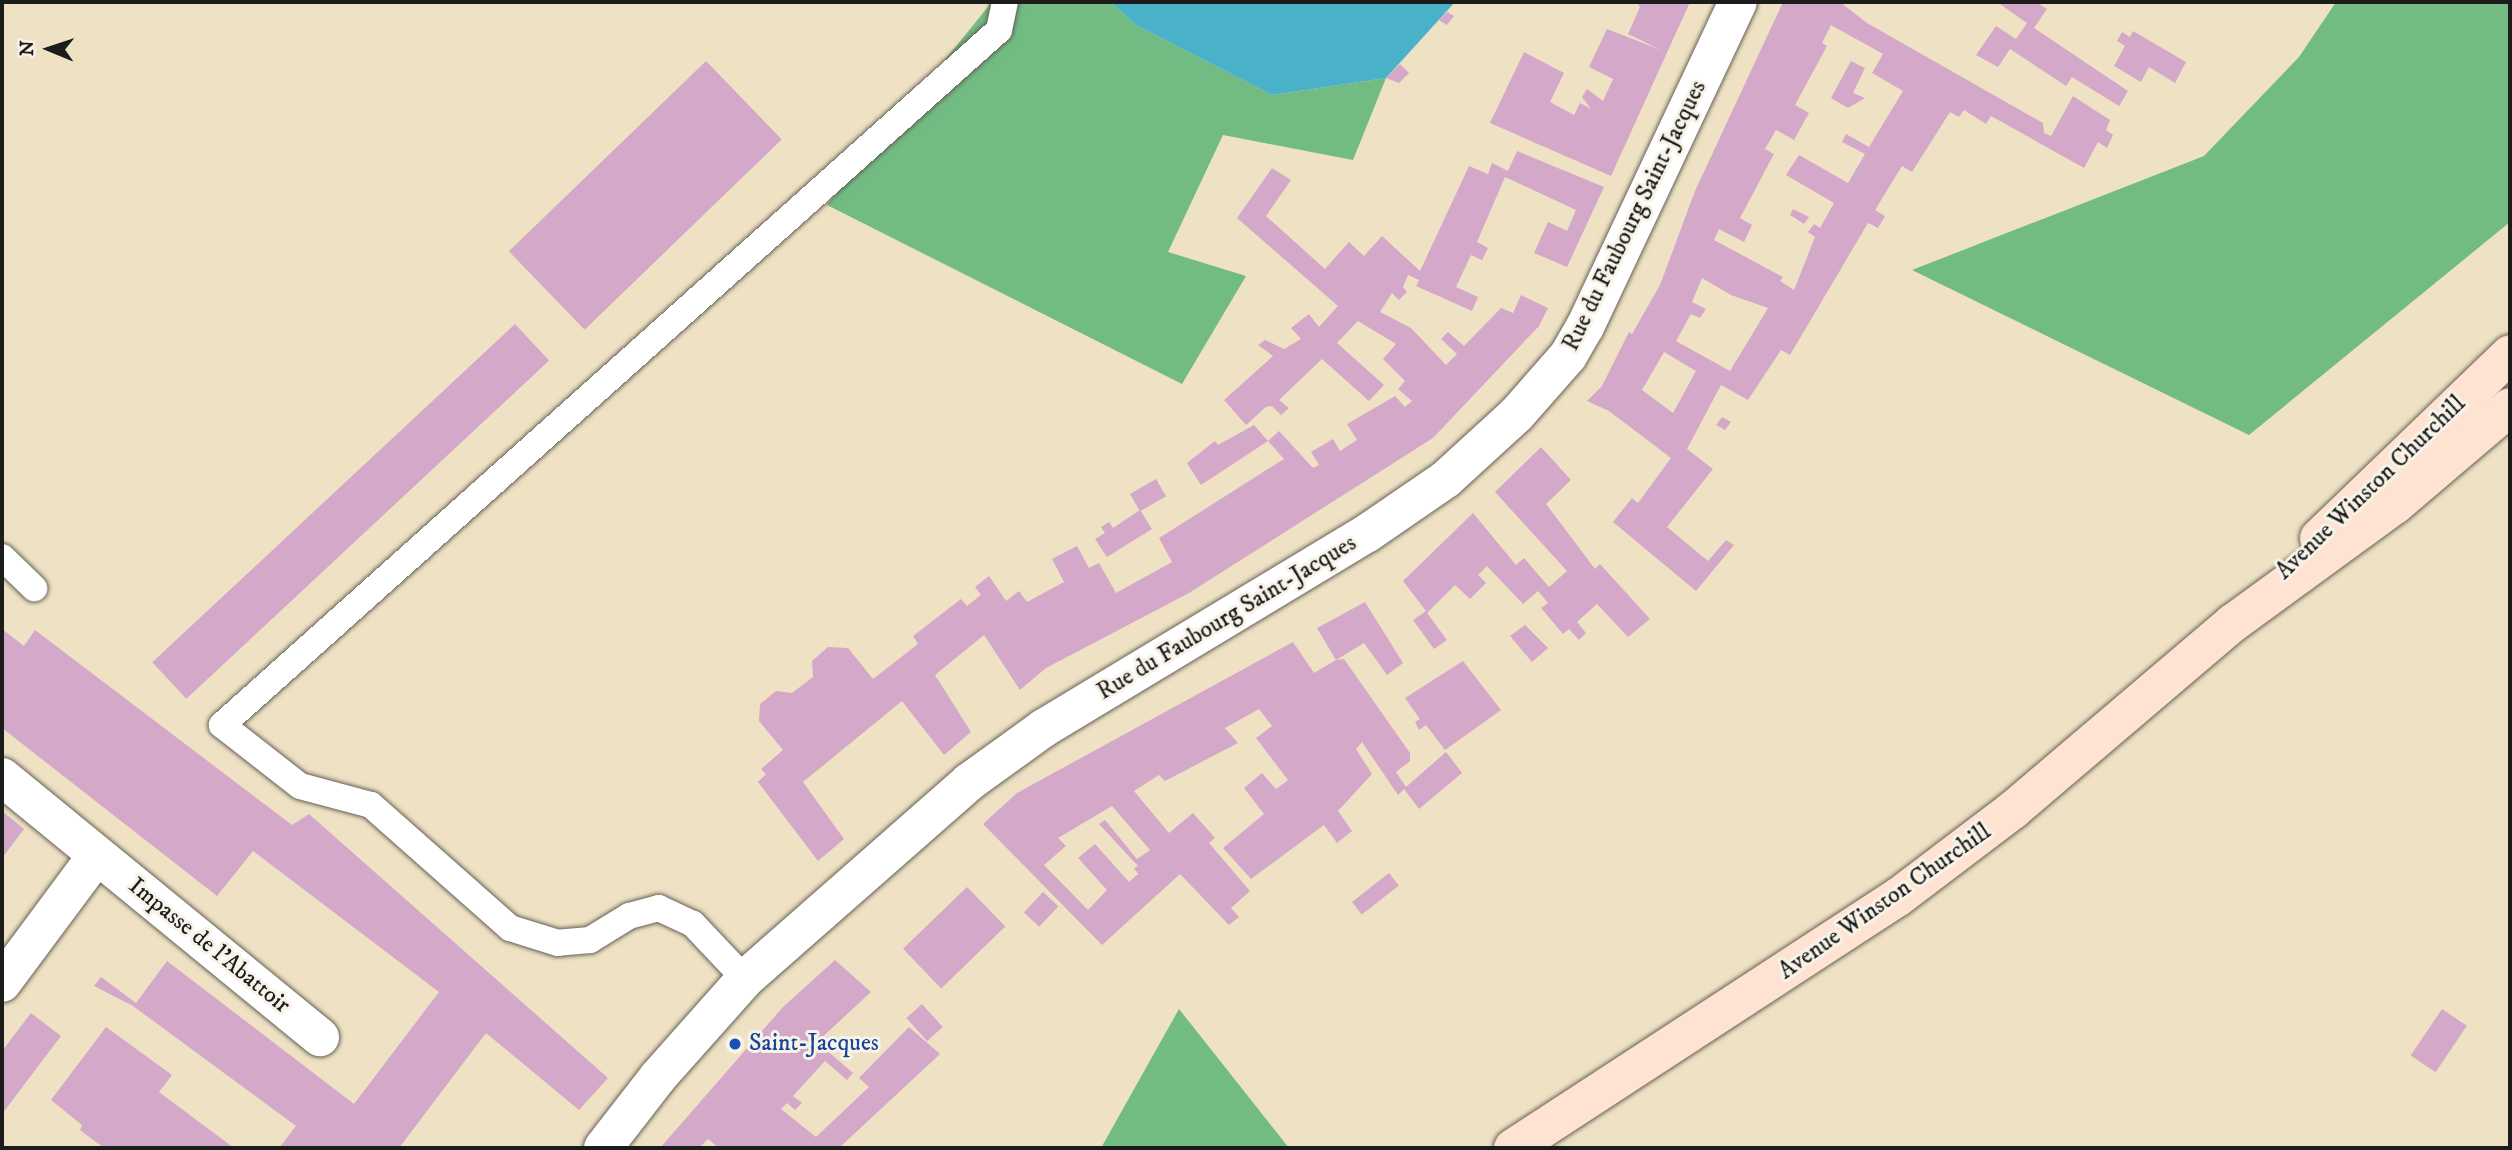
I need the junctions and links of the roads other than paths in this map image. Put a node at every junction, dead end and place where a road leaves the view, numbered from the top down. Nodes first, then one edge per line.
1 (1004, 2) edge
2 (1738, 2) edge
3 (2510, 354) edge
4 (2510, 407) edge
5 (2510, 429) edge
6 (2433, 473) junction
7 (2, 557) edge
8 (34, 588) dead end
9 (2233, 623) junction
10 (2, 777) edge
11 (97, 855) junction
12 (745, 979) junction
13 (2, 984) edge
14 (320, 1037) dead end
15 (603, 1148) edge
16 (1513, 1148) edge

1 - 12 lane
2 - 12 street, Rue du Faubourg Saint-Jacques
3 - 9 main road, Avenue Winston Churchill
4 - 6 main road, Avenue Winston Churchill
5 - 6 street
6 - 9 main road, Avenue Winston Churchill
7 - 8 lane
9 - 16 main road, Avenue Winston Churchill
10 - 11 street, Impasse de l'Abattoir
11 - 13 street
11 - 14 street, Impasse de l'Abattoir
12 - 15 street, Rue du Faubourg Saint-Jacques

